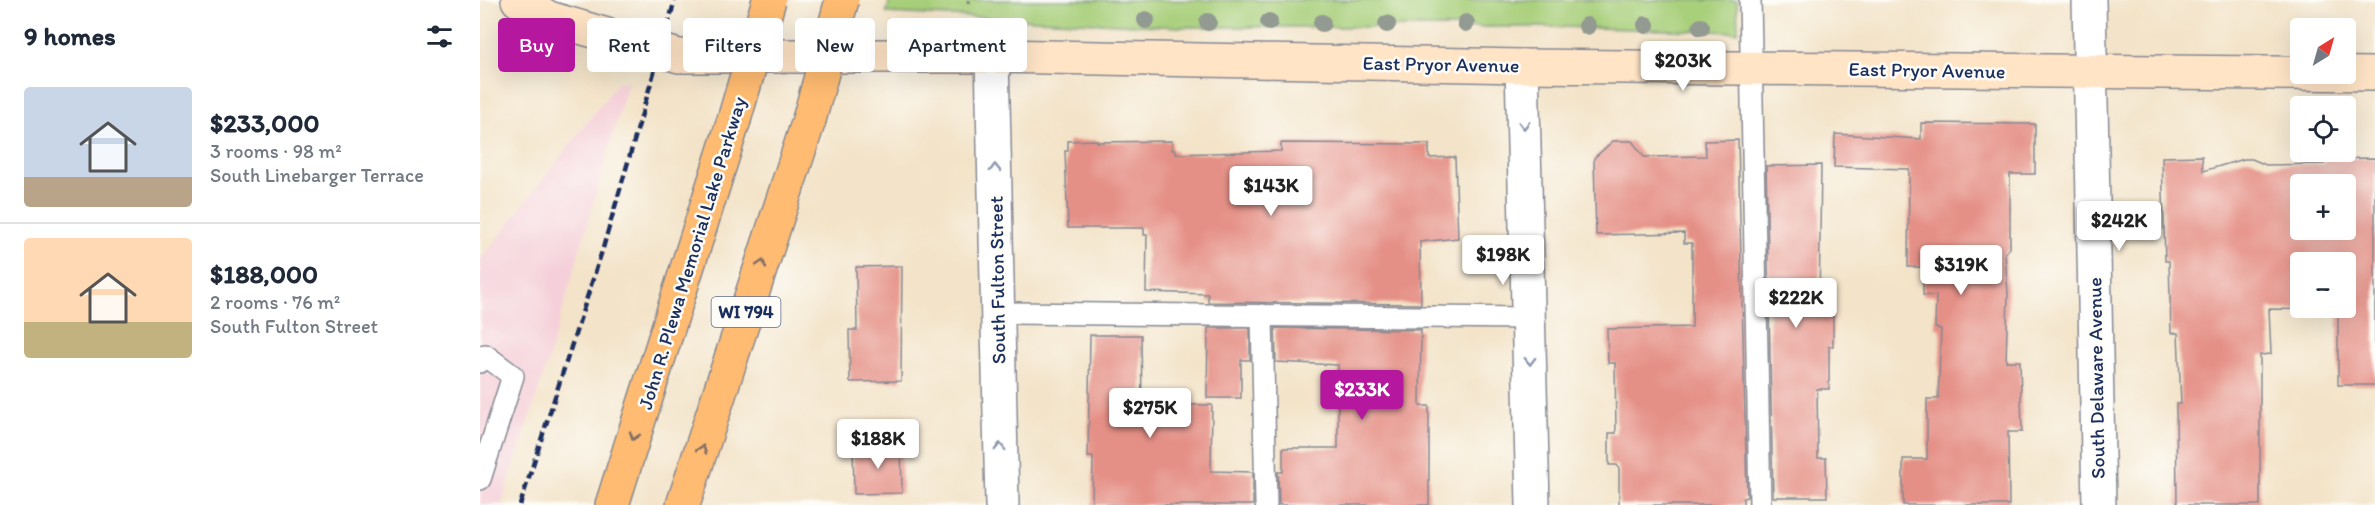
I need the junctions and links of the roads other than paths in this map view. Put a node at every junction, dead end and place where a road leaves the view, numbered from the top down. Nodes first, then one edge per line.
1 (518, 0) edge
2 (769, 0) edge
3 (842, 0) edge
4 (1750, 0) edge
5 (2089, 0) edge
6 (887, 56) edge
7 (1027, 57) edge
8 (1522, 66) junction
9 (1753, 67) junction
10 (992, 72) edge
11 (2090, 73) junction
12 (2375, 74) edge
13 (997, 313) junction
14 (1263, 315) junction
15 (1529, 318) junction
16 (480, 362) edge
17 (480, 479) edge
18 (612, 505) edge
19 (684, 505) edge
20 (1002, 505) edge
21 (1266, 505) edge
22 (1533, 505) edge
23 (1760, 505) edge
24 (2099, 505) edge

1 - 6 street, East Pryor Avenue
2 -> 18 main road, John R. Plewa Memorial Lake Parkway, bridge
19 -> 3 main road, WI 794, bridge
4 - 9 lane
5 - 11 street, South Delaware Avenue
7 - 8 street, East Pryor Avenue
8 - 9 street, East Pryor Avenue
8 -> 15 street
9 - 11 street, East Pryor Avenue
9 - 23 lane
13 -> 10 street, South Fulton Street
11 - 12 street, East Pryor Avenue
11 - 24 street, South Delaware Avenue
13 - 14 lane
20 -> 13 street, South Fulton Street
14 - 15 lane
14 - 21 lane
15 -> 22 street
16 - 17 lane

